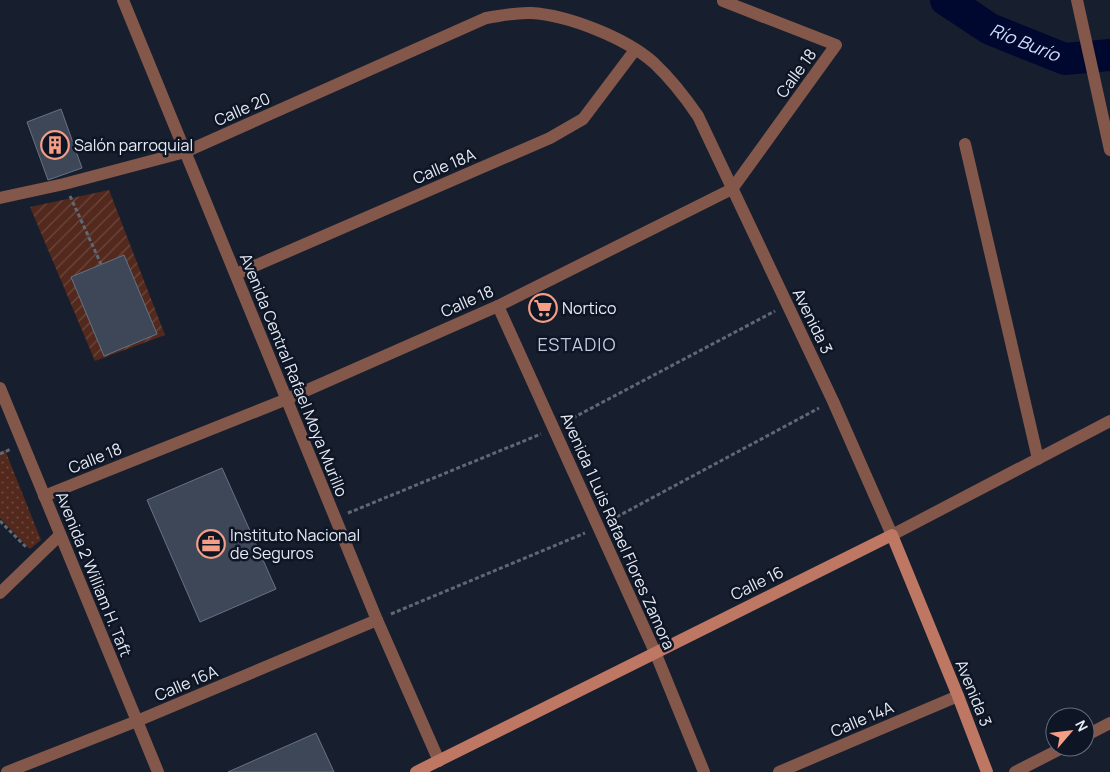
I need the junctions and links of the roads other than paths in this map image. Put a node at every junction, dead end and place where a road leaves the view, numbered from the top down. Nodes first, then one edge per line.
1 (123, 0) edge
2 (1077, 0) edge
3 (723, 1) dead end
4 (486, 18) joint
5 (635, 50) junction
6 (965, 144) dead end
7 (1110, 150) edge
8 (185, 152) junction
9 (732, 190) junction
10 (0, 198) edge
11 (236, 274) junction
12 (498, 306) junction
13 (0, 388) edge
14 (287, 399) junction
15 (1110, 421) edge
16 (1038, 459) junction
17 (44, 496) junction
18 (60, 535) junction
19 (892, 535) junction
20 (0, 593) edge
21 (377, 620) junction
22 (655, 652) junction
23 (958, 696) junction
24 (137, 721) junction
25 (1110, 723) edge
26 (1095, 731) edge
27 (1045, 757) edge
28 (438, 761) junction
29 (7, 772) edge
30 (158, 772) edge
31 (416, 772) edge
32 (704, 772) edge
33 (779, 772) edge
34 (987, 772) edge
35 (1015, 772) edge

1 - 8 street, Avenida Central Rafael Moya Murillo
2 - 7 street
3 - 9 street, Calle 18
4 - 5 street, Avenida 3
4 - 8 street, Calle 20
5 - 9 street, Avenida 3
5 - 11 street, Calle 18A
6 - 16 street
8 - 10 street, Calle 20
8 - 11 street, Avenida Central Rafael Moya Murillo
9 - 12 street, Calle 18
9 - 19 street, Avenida 3
11 - 14 street, Avenida Central Rafael Moya Murillo
12 - 14 street, Calle 18
12 - 22 street, Avenida 1 Luis Rafael Flores Zamora
13 - 17 street, Avenida 2 William H. Taft
14 - 17 street, Calle 18
14 - 21 street, Avenida Central Rafael Moya Murillo
15 - 16 street, Calle 16
16 - 19 street, Calle 16
17 - 18 street, Avenida 2 William H. Taft
18 - 20 street
18 - 24 street, Avenida 2 William H. Taft
19 - 22 street, Calle 16
19 - 23 street, Avenida 3
21 - 24 street, Calle 16A
21 - 28 street, Avenida Central Rafael Moya Murillo
22 - 28 street, Calle 16
22 - 32 street, Avenida 1 Luis Rafael Flores Zamora
23 - 33 street, Calle 14A
23 - 34 street, Avenida 3
24 - 29 street, Calle 16A
24 - 30 street, Avenida 2 William H. Taft
25 - 26 street
27 - 35 street
28 - 31 street, Calle 16

